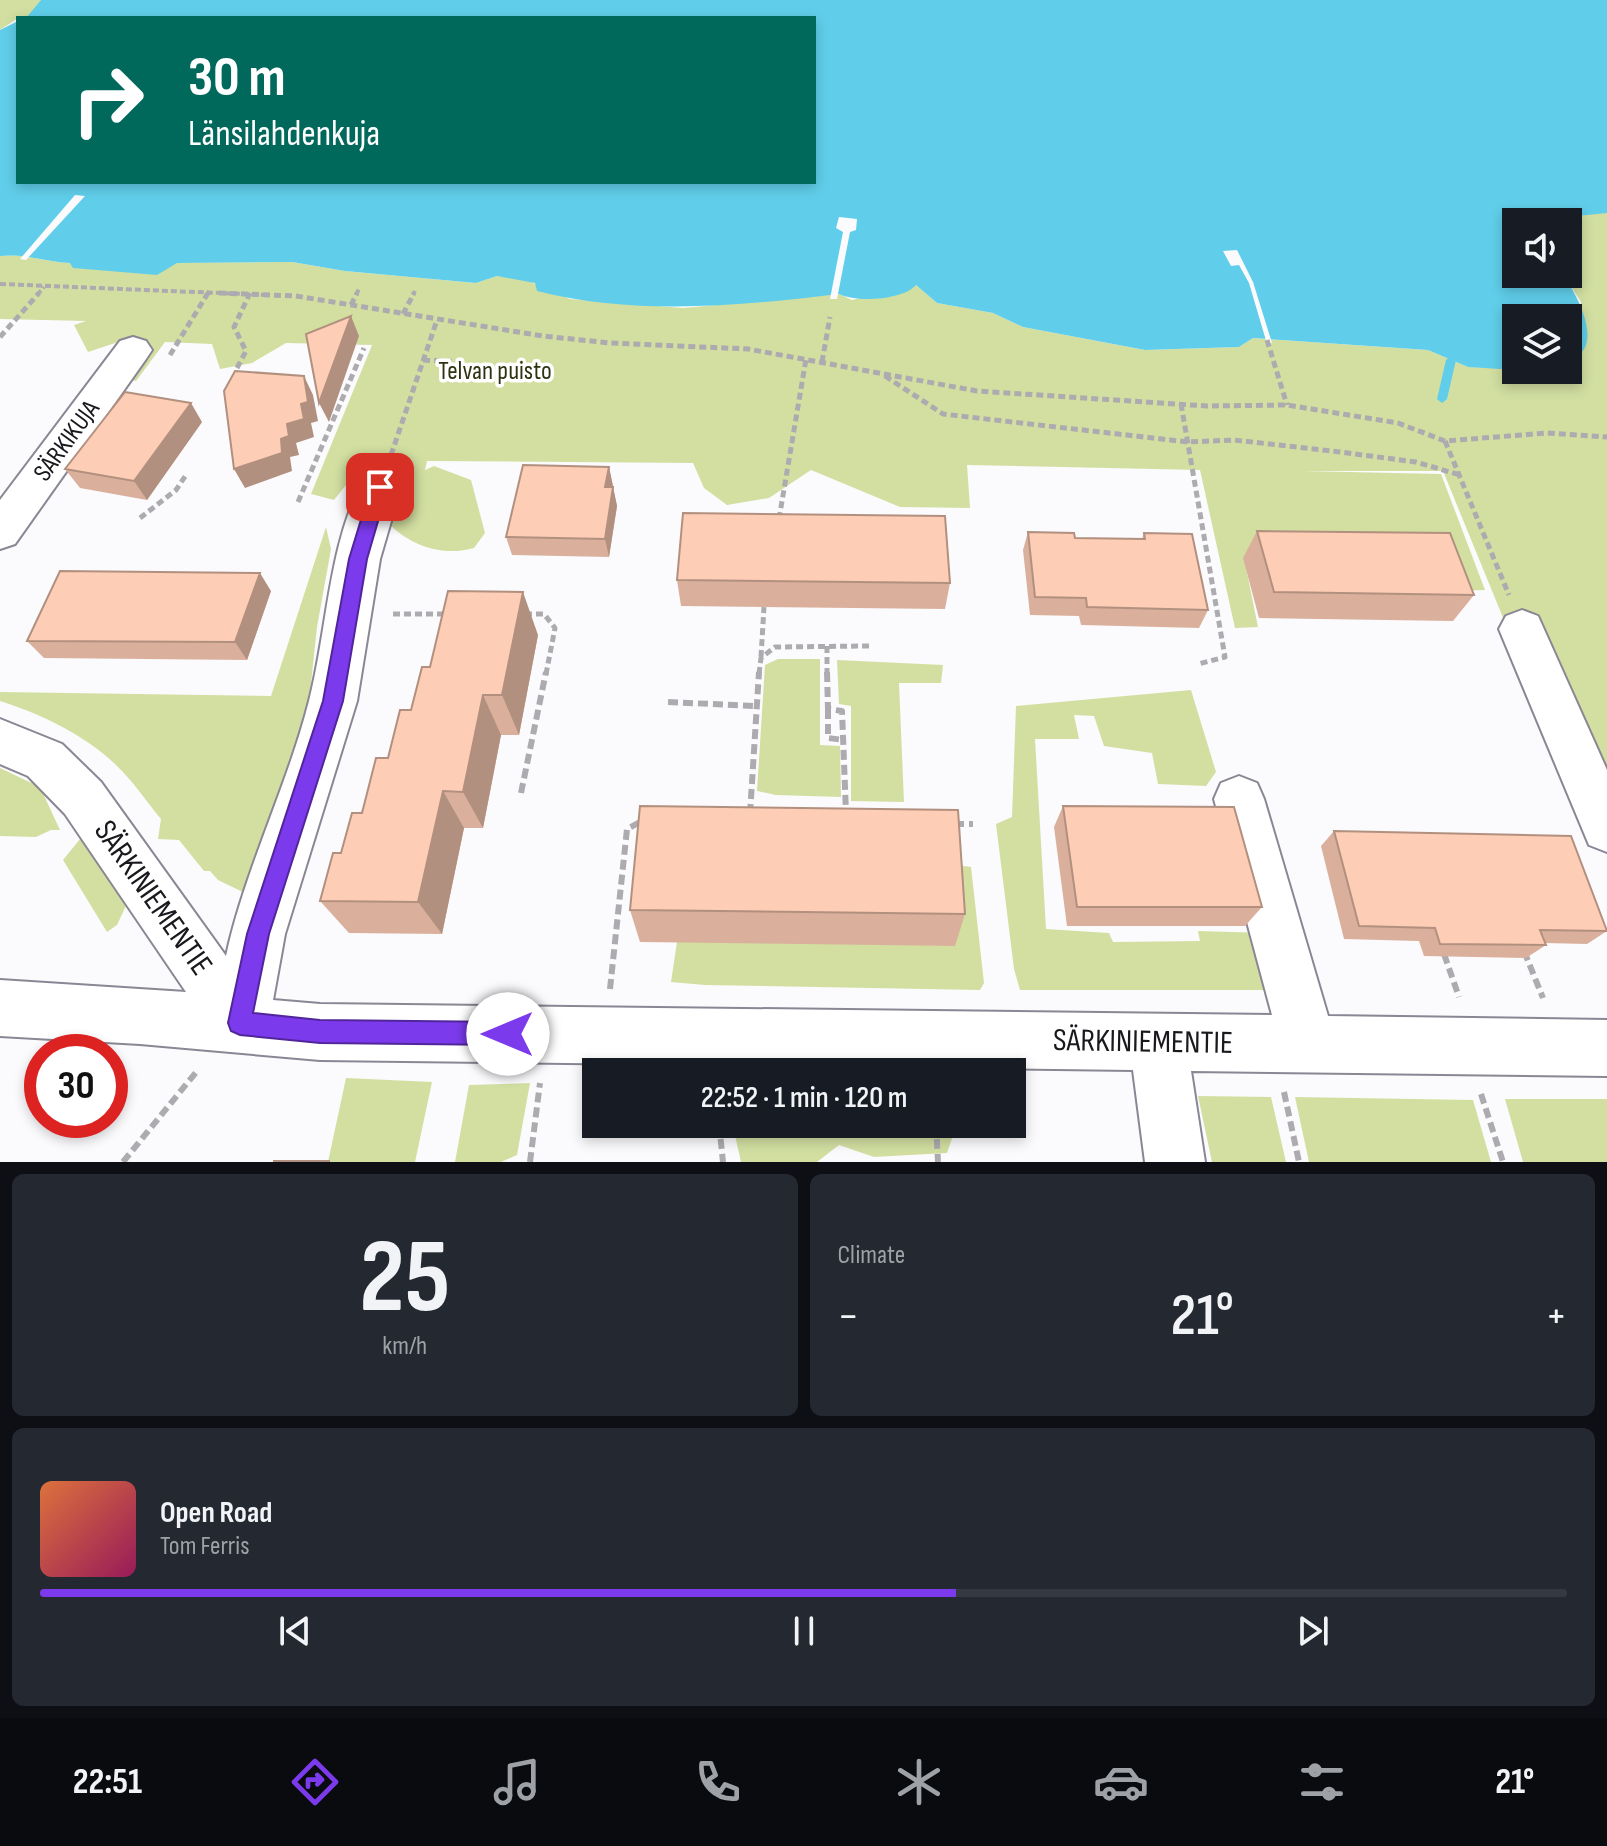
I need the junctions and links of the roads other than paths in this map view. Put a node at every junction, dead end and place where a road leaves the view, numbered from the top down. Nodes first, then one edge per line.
1 (133, 350) dead end
2 (380, 487) road end
3 (0, 532) edge
4 (1522, 629) road end
5 (0, 741) edge
6 (1239, 799) dead end
7 (1607, 828) edge
8 (0, 1008) edge
9 (240, 1023) junction
10 (1158, 1043) junction
11 (1607, 1048) edge
12 (1295, 1066) junction
13 (1175, 1162) edge

1 - 3 street, SÄRKIKUJA
2 - 9 street
4 - 7 street
5 - 9 street, SÄRKINIEMENTIE
6 - 12 street
8 - 9 street
9 - 10 street, SÄRKINIEMENTIE
10 - 12 street, SÄRKINIEMENTIE
10 - 13 street
11 - 12 street, SÄRKINIEMENTIE

